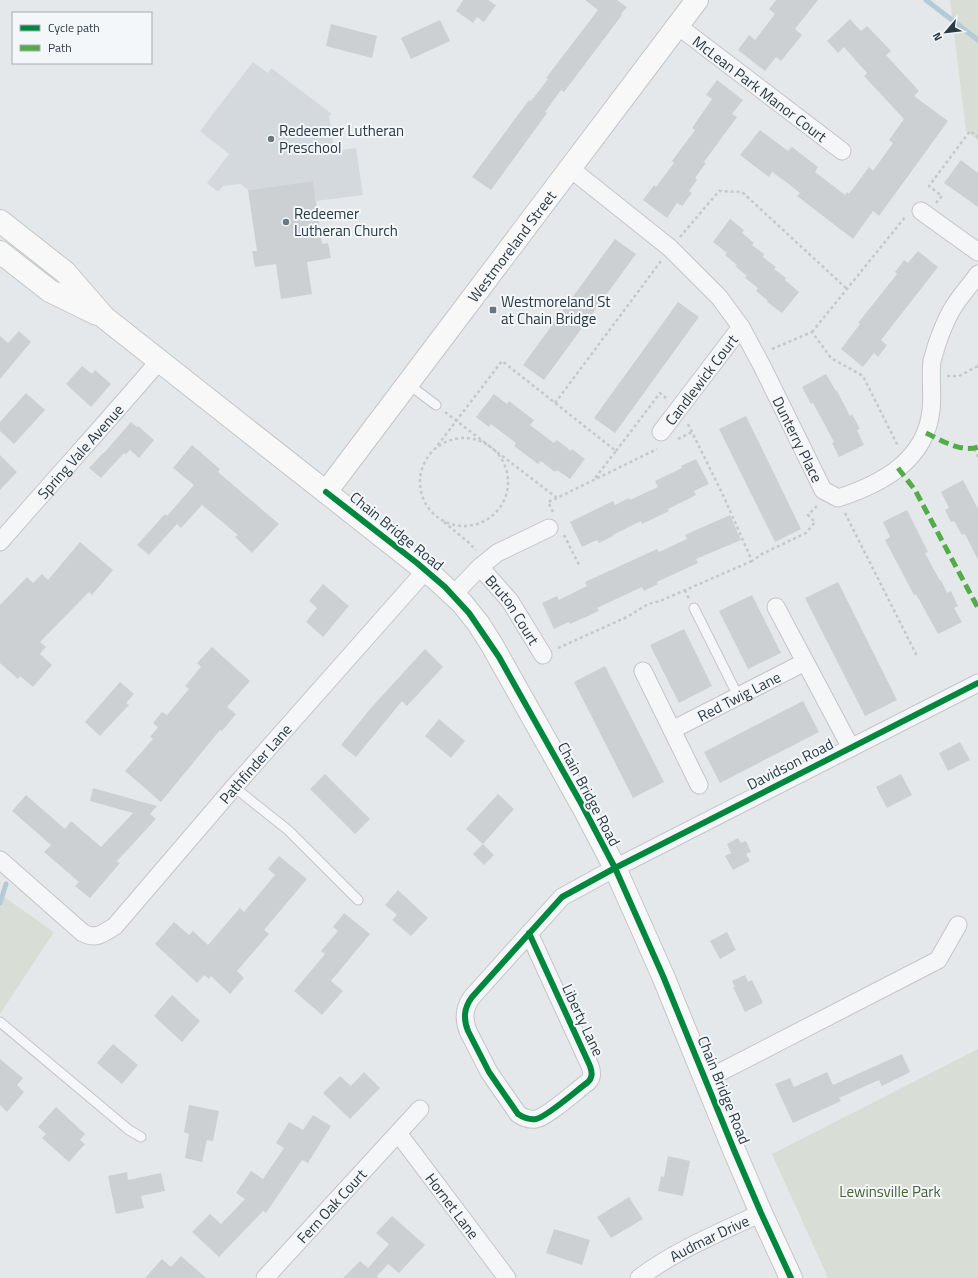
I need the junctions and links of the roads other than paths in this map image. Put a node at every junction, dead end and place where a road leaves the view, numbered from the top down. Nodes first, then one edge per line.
1 (697, 0) edge
2 (678, 26) junction
3 (842, 152) dead end
4 (571, 169) junction
5 (924, 213) road end
6 (0, 221) edge
7 (0, 252) edge
8 (978, 252) edge
9 (978, 274) edge
10 (105, 318) junction
11 (741, 327) junction
12 (159, 361) junction
13 (408, 384) junction
14 (436, 406) road end
15 (663, 441) road end
16 (326, 492) junction
17 (549, 528) dead end
18 (0, 542) edge
19 (483, 564) junction
20 (426, 570) junction
21 (453, 595) junction
22 (776, 607) dead end
23 (694, 608) dead end
24 (543, 655) road end
25 (805, 662) junction
26 (643, 671) dead end
27 (978, 683) edge
28 (738, 696) junction
29 (672, 730) junction
30 (851, 748) junction
31 (699, 784) dead end
32 (234, 787) junction
33 (1, 863) edge
34 (615, 868) junction
35 (358, 900) dead end
36 (958, 925) dead end
37 (529, 933) junction
38 (0, 1022) edge
39 (705, 1080) junction
40 (420, 1109) dead end
41 (398, 1133) junction
42 (141, 1137) dead end
43 (761, 1213) junction
44 (265, 1278) edge
45 (507, 1278) edge
46 (639, 1278) edge
47 (791, 1278) edge

1 - 2 main road, Westmoreland Street
2 - 3 street, McLean Park Manor Court
2 - 4 main road, Westmoreland Street
4 - 11 street, Dunterry Place
4 - 13 main road, Westmoreland Street
5 - 8 street
6 - 10 main road, Chain Bridge Road
7 - 10 main road, Chain Bridge Road
9 - 11 street, Dunterry Place
10 - 12 main road, Chain Bridge Road
11 - 15 street, Candlewick Court
12 - 16 main road, Chain Bridge Road
12 - 18 street, Spring Vale Avenue
13 - 14 lane
13 - 16 main road, Westmoreland Street
16 - 20 main road, Chain Bridge Road
17 - 19 street, Bruton Court
19 - 21 street, Bruton Court
19 - 24 street, Bruton Court
20 - 21 main road, Chain Bridge Road
20 - 32 street, Pathfinder Lane
21 - 34 main road, Chain Bridge Road
22 - 25 street
23 - 28 lane
25 - 28 street, Red Twig Lane
25 - 30 street
26 - 29 street
27 - 30 street, Davidson Road
28 - 29 street, Red Twig Lane
29 - 31 street
30 - 34 street, Davidson Road
32 - 33 street, Pathfinder Lane
32 - 35 lane
34 - 37 street, Liberty Lane
34 - 39 main road, Chain Bridge Road
36 - 39 street
37 - 37 street, Liberty Lane
38 - 42 lane
39 - 43 main road, Chain Bridge Road
40 - 41 street, Fern Oak Court
41 - 44 street, Fern Oak Court
41 - 45 street, Hornet Lane
43 - 46 street, Audmar Drive
43 - 47 main road, Chain Bridge Road

